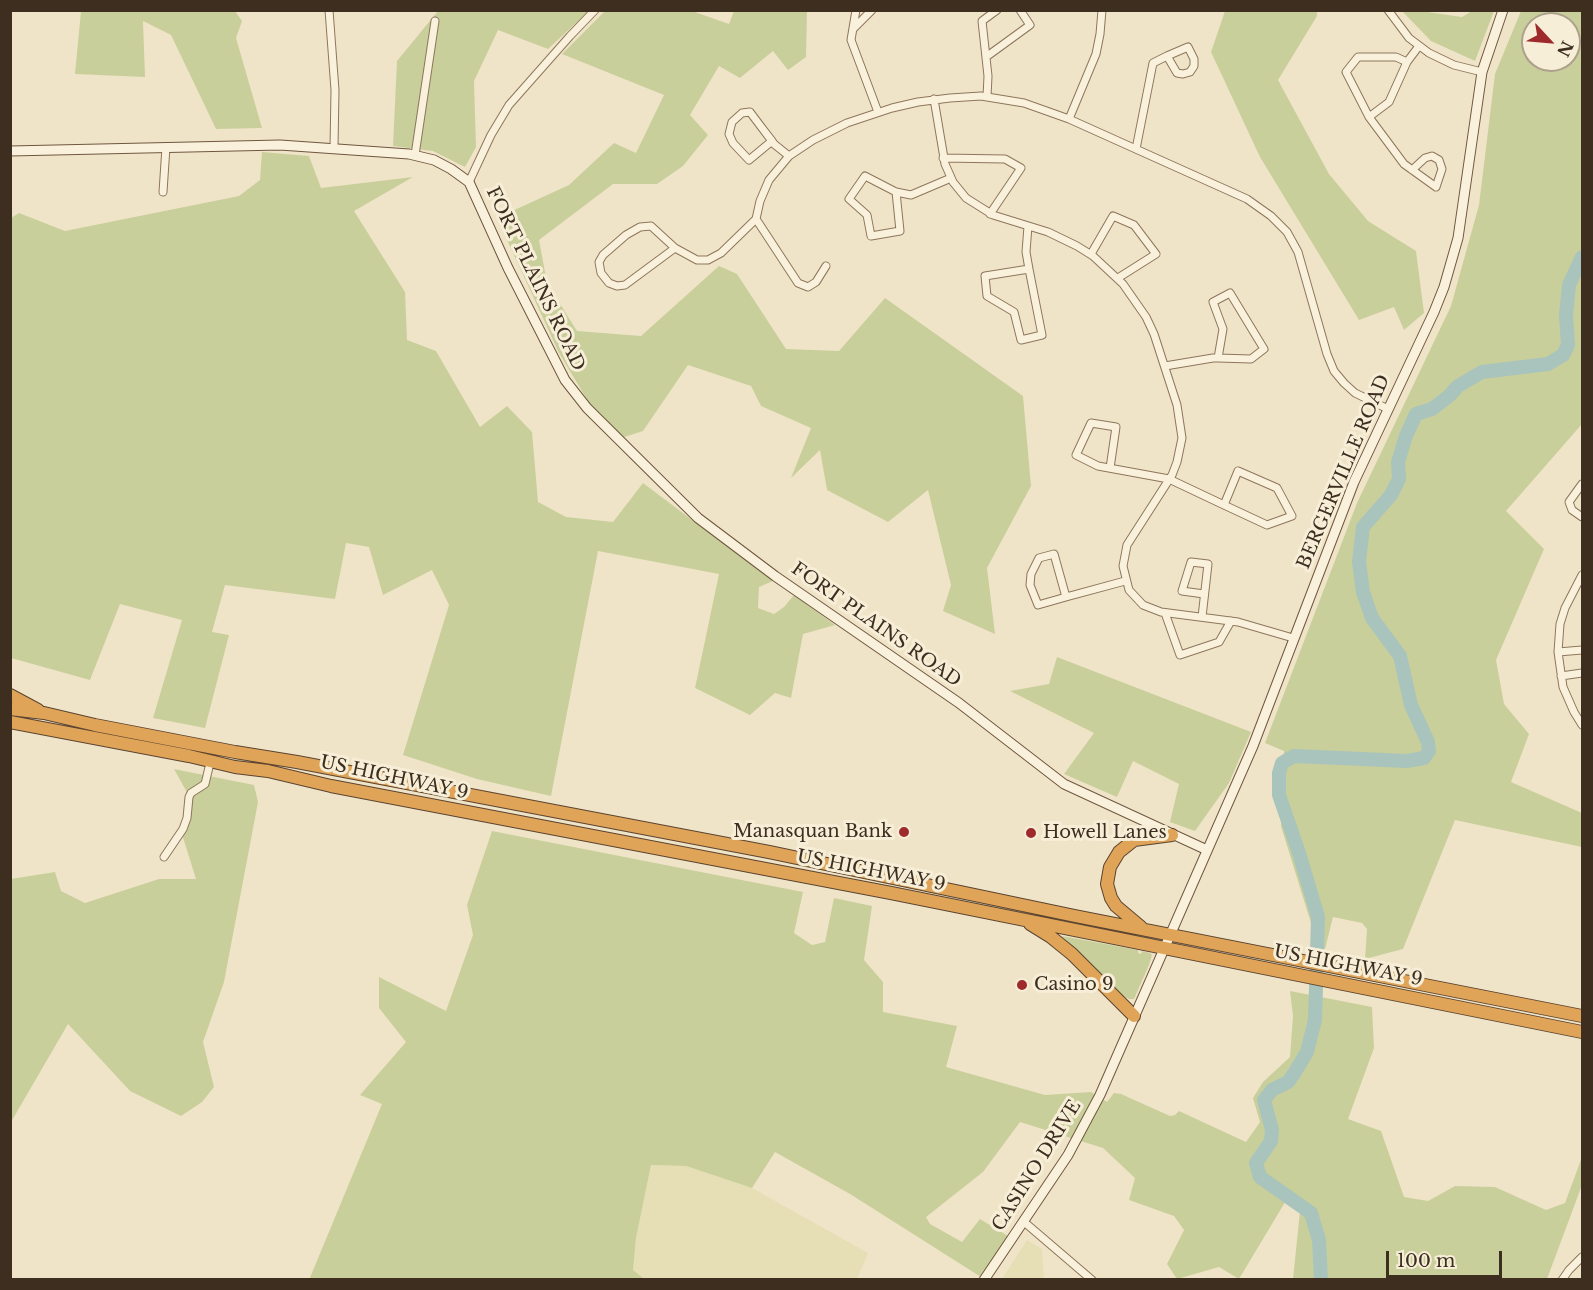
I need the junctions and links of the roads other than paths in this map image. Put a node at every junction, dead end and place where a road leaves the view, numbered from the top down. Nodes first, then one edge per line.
1 (329, 10) edge
2 (595, 10) edge
3 (856, 10) edge
4 (872, 10) edge
5 (997, 10) edge
6 (1020, 10) edge
7 (1102, 10) edge
8 (1388, 10) edge
9 (1503, 10) edge
10 (435, 21) dead end
11 (853, 29) junction
12 (1419, 46) junction
13 (1167, 56) dead end
14 (986, 57) junction
15 (1407, 62) junction
16 (1482, 72) junction
17 (987, 97) junction
18 (934, 99) junction
19 (878, 112) junction
20 (1369, 117) junction
21 (1069, 119) junction
22 (772, 141) junction
23 (166, 147) junction
24 (334, 148) junction
25 (1136, 149) junction
26 (10, 151) edge
27 (415, 155) junction
28 (789, 156) junction
29 (943, 159) junction
30 (1412, 170) junction
31 (951, 178) junction
32 (469, 182) junction
33 (163, 192) dead end
34 (896, 192) junction
35 (990, 214) junction
36 (756, 219) junction
37 (1028, 226) junction
38 (675, 248) junction
39 (1091, 254) junction
40 (826, 266) dead end
41 (1029, 268) junction
42 (1118, 278) junction
43 (1218, 358) junction
44 (1165, 366) junction
45 (1388, 409) junction
46 (1110, 468) junction
47 (1169, 479) junction
48 (1582, 484) edge
49 (1224, 505) junction
50 (1582, 517) edge
51 (1582, 575) edge
52 (1125, 581) junction
53 (1204, 594) junction
54 (1066, 597) junction
55 (1165, 613) junction
56 (1202, 617) junction
57 (1231, 621) junction
58 (1293, 638) junction
59 (1582, 650) edge
60 (1558, 652) junction
61 (1582, 674) edge
62 (1561, 676) junction
63 (10, 695) edge
64 (10, 709) edge
65 (44, 713) junction
66 (10, 722) edge
67 (1582, 725) edge
68 (210, 763) junction
69 (1172, 835) junction
70 (1207, 850) junction
71 (164, 857) dead end
72 (1022, 919) junction
73 (1145, 930) junction
74 (1170, 935) junction
75 (1164, 947) junction
76 (1134, 1016) junction
77 (1582, 1016) edge
78 (1582, 1032) edge
79 (1023, 1221) junction
80 (1582, 1257) edge
81 (984, 1280) edge
82 (1092, 1280) edge
83 (1563, 1280) edge

1 - 24 street
2 - 32 street
3 - 11 street
4 - 11 street
5 - 14 street
6 - 14 street
7 - 21 street
8 - 12 street
9 - 16 street, BERGERVILLE ROAD
10 - 27 street
11 - 19 street
12 - 15 street
12 - 16 street
13 - 25 street
14 - 17 street
15 - 20 street
15 - 20 street
16 - 45 street, BERGERVILLE ROAD
17 - 18 street
17 - 21 street
18 - 19 street
18 - 29 street
19 - 28 street
20 - 30 street
21 - 25 street
22 - 22 street
22 - 28 street
23 - 24 street, FORT PLAINS ROAD
23 - 26 street, FORT PLAINS ROAD
23 - 33 street
24 - 27 street, FORT PLAINS ROAD
25 - 45 street
27 - 32 street, FORT PLAINS ROAD
28 - 36 street
29 - 31 street
29 - 35 street
30 - 30 street
31 - 34 street
31 - 35 street
32 - 69 street, FORT PLAINS ROAD
34 - 34 street
35 - 37 street
36 - 38 street
36 - 40 street
37 - 39 street
37 - 41 street
38 - 38 street
39 - 42 street
39 - 42 street
41 - 41 street
42 - 44 street
43 - 43 street
43 - 44 street
44 - 47 street
45 - 58 street, BERGERVILLE ROAD
46 - 46 street
46 - 47 street
47 - 49 street
47 - 52 street
48 - 50 street
49 - 49 street
51 - 60 street
52 - 54 street
52 - 55 street
53 - 53 street
53 - 56 street
54 - 54 street
55 - 56 street
55 - 57 street
56 - 57 street
57 - 58 street
58 - 70 street, BERGERVILLE ROAD
59 - 60 street
60 - 62 street
61 - 62 street
62 - 67 street
63 - 65 highway
64 - 65 highway, US HIGHWAY 9
65 - 73 highway, US HIGHWAY 9
66 - 68 highway, US HIGHWAY 9
68 - 71 street
68 - 72 highway, US HIGHWAY 9
69 - 70 street, FORT PLAINS ROAD
69 - 73 highway
70 - 74 street, BERGERVILLE ROAD
72 - 75 highway, US HIGHWAY 9
72 - 76 highway
73 - 74 highway, US HIGHWAY 9
74 - 75 street, CASINO DRIVE
74 - 77 highway, US HIGHWAY 9
75 - 76 street, CASINO DRIVE
75 - 78 highway, US HIGHWAY 9
76 - 79 street, CASINO DRIVE
79 - 81 street, CASINO DRIVE
79 - 82 street
80 - 83 street

